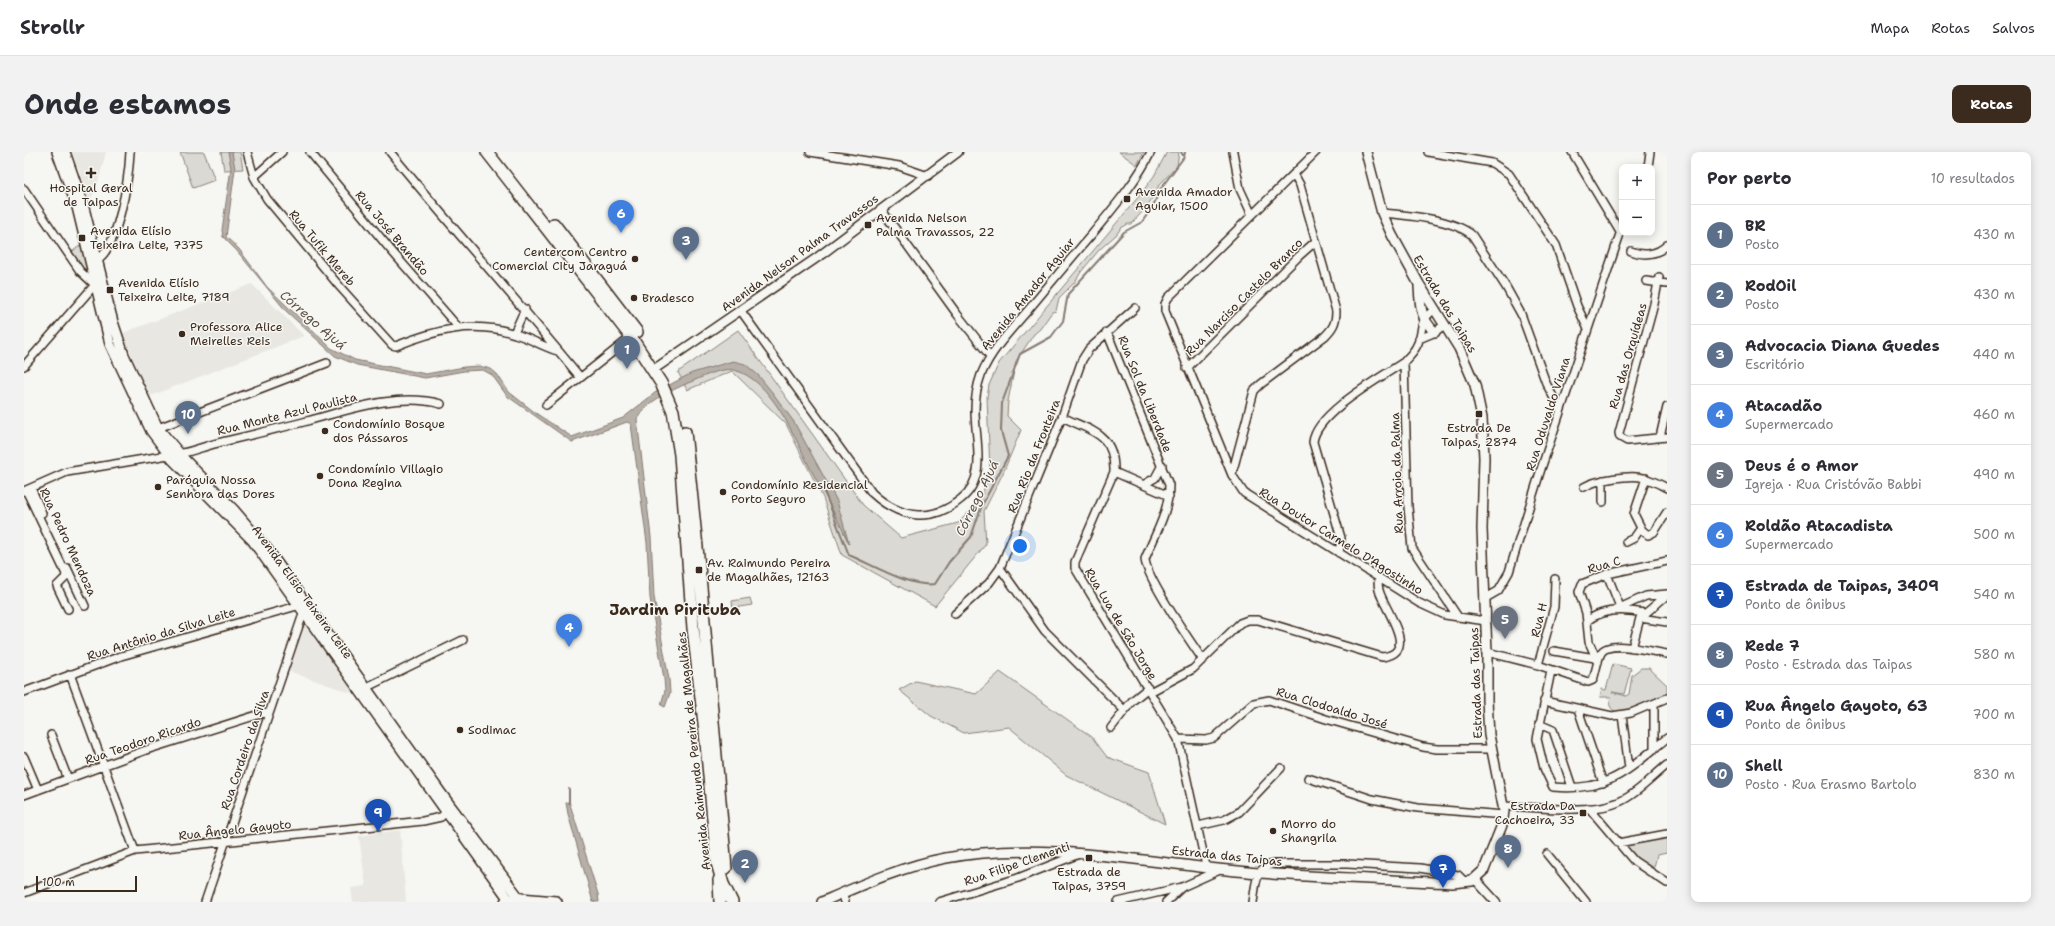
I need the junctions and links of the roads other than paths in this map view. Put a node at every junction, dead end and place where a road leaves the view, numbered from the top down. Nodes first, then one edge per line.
1 (57, 152) edge
2 (65, 152) edge
3 (130, 152) edge
4 (247, 152) edge
5 (282, 152) edge
6 (310, 152) edge
7 (390, 152) edge
8 (487, 152) edge
9 (495, 152) edge
10 (810, 152) edge
11 (958, 152) edge
12 (1151, 152) edge
13 (1233, 152) edge
14 (1316, 152) edge
15 (1366, 152) edge
16 (1428, 152) edge
17 (1572, 152) edge
18 (1650, 152) edge
19 (1648, 164) edge
20 (1294, 174) junction
21 (928, 176) junction
22 (254, 177) junction
23 (24, 189) edge
24 (881, 209) junction
25 (1382, 213) junction
26 (1252, 215) junction
27 (1619, 227) edge
28 (1619, 236) edge
29 (1316, 241) junction
30 (1667, 246) edge
31 (1631, 251) dead end
32 (94, 261) junction
33 (1659, 280) junction
34 (1646, 281) dead end
35 (99, 283) junction
36 (1419, 284) junction
37 (1667, 284) edge
38 (1135, 308) dead end
39 (525, 309) junction
40 (1435, 309) junction
41 (741, 311) junction
42 (1424, 319) junction
43 (1445, 325) junction
44 (458, 327) junction
45 (1587, 327) junction
46 (1107, 332) junction
47 (1435, 332) junction
48 (514, 333) junction
49 (634, 335) junction
50 (1419, 339) junction
51 (558, 351) junction
52 (990, 356) junction
53 (1404, 362) junction
54 (327, 363) dead end
55 (24, 366) edge
56 (1187, 368) junction
57 (656, 369) junction
58 (580, 377) junction
59 (671, 394) junction
60 (441, 404) dead end
61 (546, 405) dead end
62 (1667, 406) edge
63 (1560, 410) junction
64 (1062, 417) junction
65 (154, 429) junction
66 (1663, 437) edge
67 (168, 455) junction
68 (180, 455) junction
69 (1162, 466) junction
70 (1114, 472) junction
71 (1232, 475) junction
72 (1646, 478) junction
73 (1603, 480) junction
74 (1143, 484) junction
75 (1584, 487) dead end
76 (1667, 488) edge
77 (27, 490) edge
78 (1170, 496) junction
79 (1603, 502) dead end
80 (1666, 516) edge
81 (1641, 528) junction
82 (1626, 542) dead end
83 (1339, 553) junction
84 (1667, 561) edge
85 (1000, 568) junction
86 (1607, 574) junction
87 (1378, 578) junction
88 (1555, 579) dead end
89 (1667, 595) edge
90 (1484, 599) junction
91 (301, 603) junction
92 (85, 606) dead end
93 (1617, 609) junction
94 (68, 610) dead end
95 (306, 611) junction
96 (955, 614) dead end
97 (1642, 615) junction
98 (1458, 617) junction
99 (1486, 621) junction
100 (1587, 621) junction
101 (1667, 622) edge
102 (463, 640) dead end
103 (1632, 648) junction
104 (1554, 651) dead end
105 (1487, 652) junction
106 (1667, 654) edge
107 (1203, 660) junction
108 (1596, 660) junction
109 (1538, 665) junction
110 (1551, 671) junction
111 (70, 674) junction
112 (367, 687) junction
113 (1149, 690) junction
114 (24, 692) edge
115 (1667, 698) edge
116 (1544, 701) junction
117 (1654, 704) junction
118 (1578, 709) junction
119 (1124, 710) junction
120 (270, 711) junction
121 (1622, 715) junction
122 (388, 723) junction
123 (1539, 724) junction
124 (1111, 728) dead end
125 (51, 735) dead end
126 (1667, 738) edge
127 (1178, 739) junction
128 (1492, 749) junction
129 (1654, 749) junction
130 (24, 757) edge
131 (103, 765) junction
132 (1667, 765) edge
133 (1281, 768) dead end
134 (1629, 768) junction
135 (1308, 778) dead end
136 (68, 779) junction
137 (1603, 783) junction
138 (1572, 787) junction
139 (38, 790) junction
140 (24, 795) edge
141 (1589, 808) junction
142 (449, 810) junction
143 (1504, 810) junction
144 (1198, 826) junction
145 (1667, 834) edge
146 (226, 843) junction
147 (1618, 843) junction
148 (135, 851) junction
149 (1080, 854) junction
150 (1547, 854) dead end
151 (717, 863) junction
152 (1206, 866) junction
153 (1224, 868) junction
154 (1258, 873) junction
155 (1655, 876) junction
156 (1667, 876) edge
157 (1475, 879) junction
158 (1465, 882) junction
159 (1667, 883) edge
160 (1182, 887) junction
161 (24, 893) edge
162 (843, 898) edge
163 (1254, 899) edge
164 (512, 900) edge
165 (205, 902) edge
166 (556, 902) edge
167 (720, 902) edge
168 (732, 902) edge
169 (740, 902) edge
170 (822, 902) edge
171 (940, 902) edge
172 (1118, 902) edge
173 (1166, 902) edge
174 (1247, 902) edge
175 (1496, 902) edge
176 (1586, 902) edge

1 - 32 main road, Avenida Elísio Teixeira Leite
2 - 32 main road, Avenida Elísio Teixeira Leite
3 - 32 street
4 - 22 street, Rua Tufik Mereb
5 - 22 street
6 - 44 street, Rua José Brandão
7 - 39 street
8 - 49 main road, Avenida Raimundo Pereira de Magalhães
9 - 49 main road, Avenida Raimundo Pereira de Magalhães
10 - 21 street
11 - 21 street, Avenida Nelson Palma Travassos
12 - 52 street, Avenida Amador Aguiar
13 - 26 street
14 - 20 street, Rua Doutor Carmelo D'Agostinho
15 - 25 main road, Estrada das Taipas
16 - 45 street
17 - 27 street
18 - 19 street
20 - 26 street, Rua Doutor Carmelo D'Agostinho
20 - 29 street
21 - 24 street, Avenida Nelson Palma Travassos
22 - 44 street, Rua Tufik Mereb
23 - 35 street
24 - 41 street, Avenida Nelson Palma Travassos
24 - 52 street
25 - 36 main road, Estrada das Taipas
25 - 63 street
26 - 56 street, Rua Doutor Carmelo D'Agostinho
28 - 45 street, Rua Oduvaldo Viana
29 - 56 street, Rua Narciso Castelo Branco
29 - 71 street
30 - 31 street
32 - 35 main road, Avenida Elísio Teixeira Leite
33 - 34 street
33 - 37 street
33 - 66 street, Rua das Orquídeas
35 - 55 street
35 - 65 main road, Avenida Elísio Teixeira Leite
36 - 40 main road, Estrada das Taipas
36 - 42 main road
38 - 46 street, Rua Rio da Fronteira
39 - 48 street
39 - 51 street
40 - 42 street
40 - 43 main road, Estrada das Taipas
41 - 52 street, Avenida Amador Aguiar
41 - 57 street, Avenida Nelson Palma Travassos
42 - 47 main road
42 - 50 street
43 - 47 street
43 - 90 main road, Estrada das Taipas
44 - 48 street
45 - 63 street, Rua Oduvaldo Viana
46 - 64 street, Rua Rio da Fronteira
46 - 69 street, Rua Sol da Liberdade
47 - 50 street
48 - 51 street
49 - 57 main road, Avenida Raimundo Pereira de Magalhães
49 - 58 street
50 - 53 street
51 - 58 street
53 - 83 street
53 - 98 street, Rua Arroio da Palma
54 - 65 street
56 - 71 street, Rua Doutor Carmelo D'Agostinho
57 - 59 main road, Avenida Raimundo Pereira de Magalhães
58 - 61 street
59 - 151 main road, Avenida Raimundo Pereira de Magalhães
59 - 169 main road, Avenida Raimundo Pereira de Magalhães
60 - 68 street, Rua Monte Azul Paulista
62 - 66 street
63 - 90 street, Rua Oduvaldo Viana
64 - 70 street
64 - 85 street, Rua Rio da Fronteira
65 - 67 main road, Avenida Elísio Teixeira Leite
65 - 68 main road, Avenida Elísio Teixeira Leite
67 - 68 street, Rua Monte Azul Paulista
67 - 77 street, Rua Monte Azul Paulista
67 - 91 main road, Avenida Elísio Teixeira Leite
68 - 91 main road, Avenida Elísio Teixeira Leite
69 - 74 street, Rua Sol da Liberdade
69 - 78 street, Rua Sol da Liberdade
70 - 74 street
70 - 113 street, Rua Lua de São Jorge
71 - 83 street, Rua Doutor Carmelo D'Agostinho
72 - 73 street
72 - 76 street
72 - 81 street
73 - 75 street
73 - 79 street
74 - 78 street
77 - 92 street, Rua Pedro Mendoza
77 - 94 street, Rua Pedro Mendoza
78 - 107 street, Rua Sol da Liberdade
80 - 81 street
81 - 82 street
83 - 87 street, Rua Doutor Carmelo D'Agostinho
84 - 86 street, Rua C
85 - 96 street, Rua Rio da Fronteira
85 - 119 street
86 - 93 street
86 - 100 street, Rua C
87 - 98 street, Rua Doutor Carmelo D'Agostinho
87 - 107 street
88 - 109 street, Rua H
89 - 93 street
89 - 97 street
90 - 99 main road, Estrada das Taipas
91 - 95 main road, Avenida Elísio Teixeira Leite
91 - 111 street, Rua Antônio da Silva Leite
93 - 97 street
93 - 100 street
95 - 112 main road, Avenida Elísio Teixeira Leite
95 - 120 street, Rua Cordeiro da Silva
95 - 122 main road, Avenida Elísio Teixeira Leite
97 - 101 street
97 - 103 street
98 - 99 street, Rua Doutor Carmelo D'Agostinho
99 - 105 main road, Estrada das Taipas
100 - 108 street, Rua C
102 - 112 street
103 - 106 street
103 - 108 street
104 - 108 street
105 - 109 street
105 - 128 main road, Estrada das Taipas
107 - 113 street
108 - 110 street
109 - 110 street
110 - 116 street
111 - 114 street, Rua Antônio da Silva Leite
111 - 131 street
112 - 122 main road, Avenida Elísio Teixeira Leite
113 - 119 street
113 - 127 street, Rua Lua de São Jorge
115 - 117 street
116 - 118 street
116 - 123 street
117 - 121 street
117 - 129 street
118 - 121 street
118 - 137 street
119 - 124 street
120 - 131 street, Rua Teodoro Ricardo
120 - 146 street, Rua Cordeiro da Silva
121 - 134 street
122 - 142 main road, Avenida Elísio Teixeira Leite
123 - 138 street
123 - 138 street
125 - 136 street
126 - 129 street
127 - 128 street, Rua Clodoaldo José
127 - 144 street, Rua Lua de São Jorge
128 - 143 main road, Estrada das Taipas
129 - 134 street
130 - 139 street
131 - 136 street, Rua Teodoro Ricardo
131 - 148 street
132 - 141 street
133 - 144 street
134 - 137 street
135 - 143 street
136 - 139 street, Rua Teodoro Ricardo
137 - 138 street
139 - 140 street, Rua Teodoro Ricardo
141 - 143 street
141 - 147 street
142 - 146 street, Rua Ângelo Gayoto
142 - 164 main road, Avenida Elísio Teixeira Leite
143 - 157 main road, Estrada das Taipas
144 - 152 street, Rua Lua de São Jorge
145 - 147 street
146 - 148 street, Rua Ângelo Gayoto
146 - 165 street, Rua Cordeiro da Silva
147 - 155 street
148 - 161 street, Rua Ângelo Gayoto
149 - 152 main road, Estrada das Taipas
149 - 162 main road, Estrada das Taipas
149 - 171 street, Rua Filipe Clementi
150 - 176 street
151 - 167 main road
151 - 168 main road, Avenida Raimundo Pereira de Magalhães
152 - 153 main road, Estrada das Taipas
153 - 154 main road, Estrada das Taipas
153 - 160 street
154 - 158 main road, Estrada das Taipas
154 - 158 street
154 - 163 street
155 - 156 street
155 - 159 street
157 - 158 main road, Estrada das Taipas
157 - 175 street
160 - 172 street
160 - 173 street
162 - 170 main road, Estrada das Taipas
163 - 174 street
164 - 166 main road

